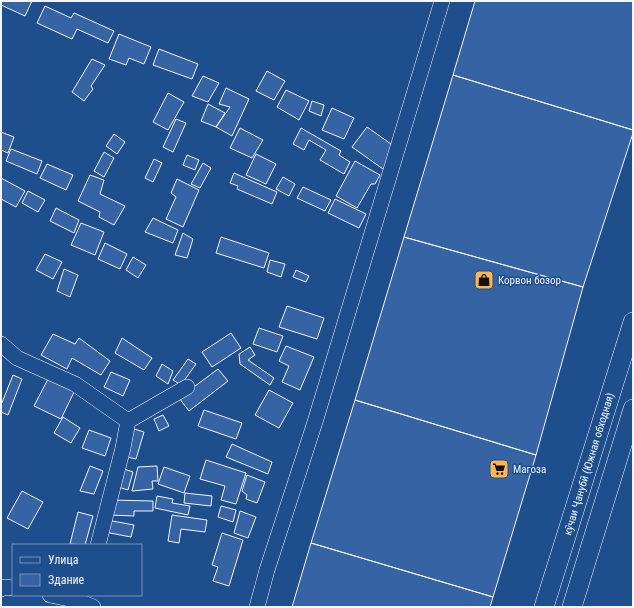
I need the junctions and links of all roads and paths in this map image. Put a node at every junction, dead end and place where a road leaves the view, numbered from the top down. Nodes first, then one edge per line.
1 (442, 1) edge
2 (633, 322) edge
3 (1, 344) edge
4 (187, 387) dead end
5 (633, 409) edge
6 (128, 421) junction
7 (98, 544) edge
8 (12, 588) edge
9 (1, 589) edge
10 (56, 596) edge
11 (84, 601) edge
12 (257, 607) edge
13 (544, 607) edge
14 (572, 607) edge

1 - 12 street
2 - 13 main road, кӯчаи Ҷанубӣ (Южная обходная)
3 - 6 street
4 - 6 street
5 - 14 main road
6 - 7 street
8 - 9 street
10 - 11 street

